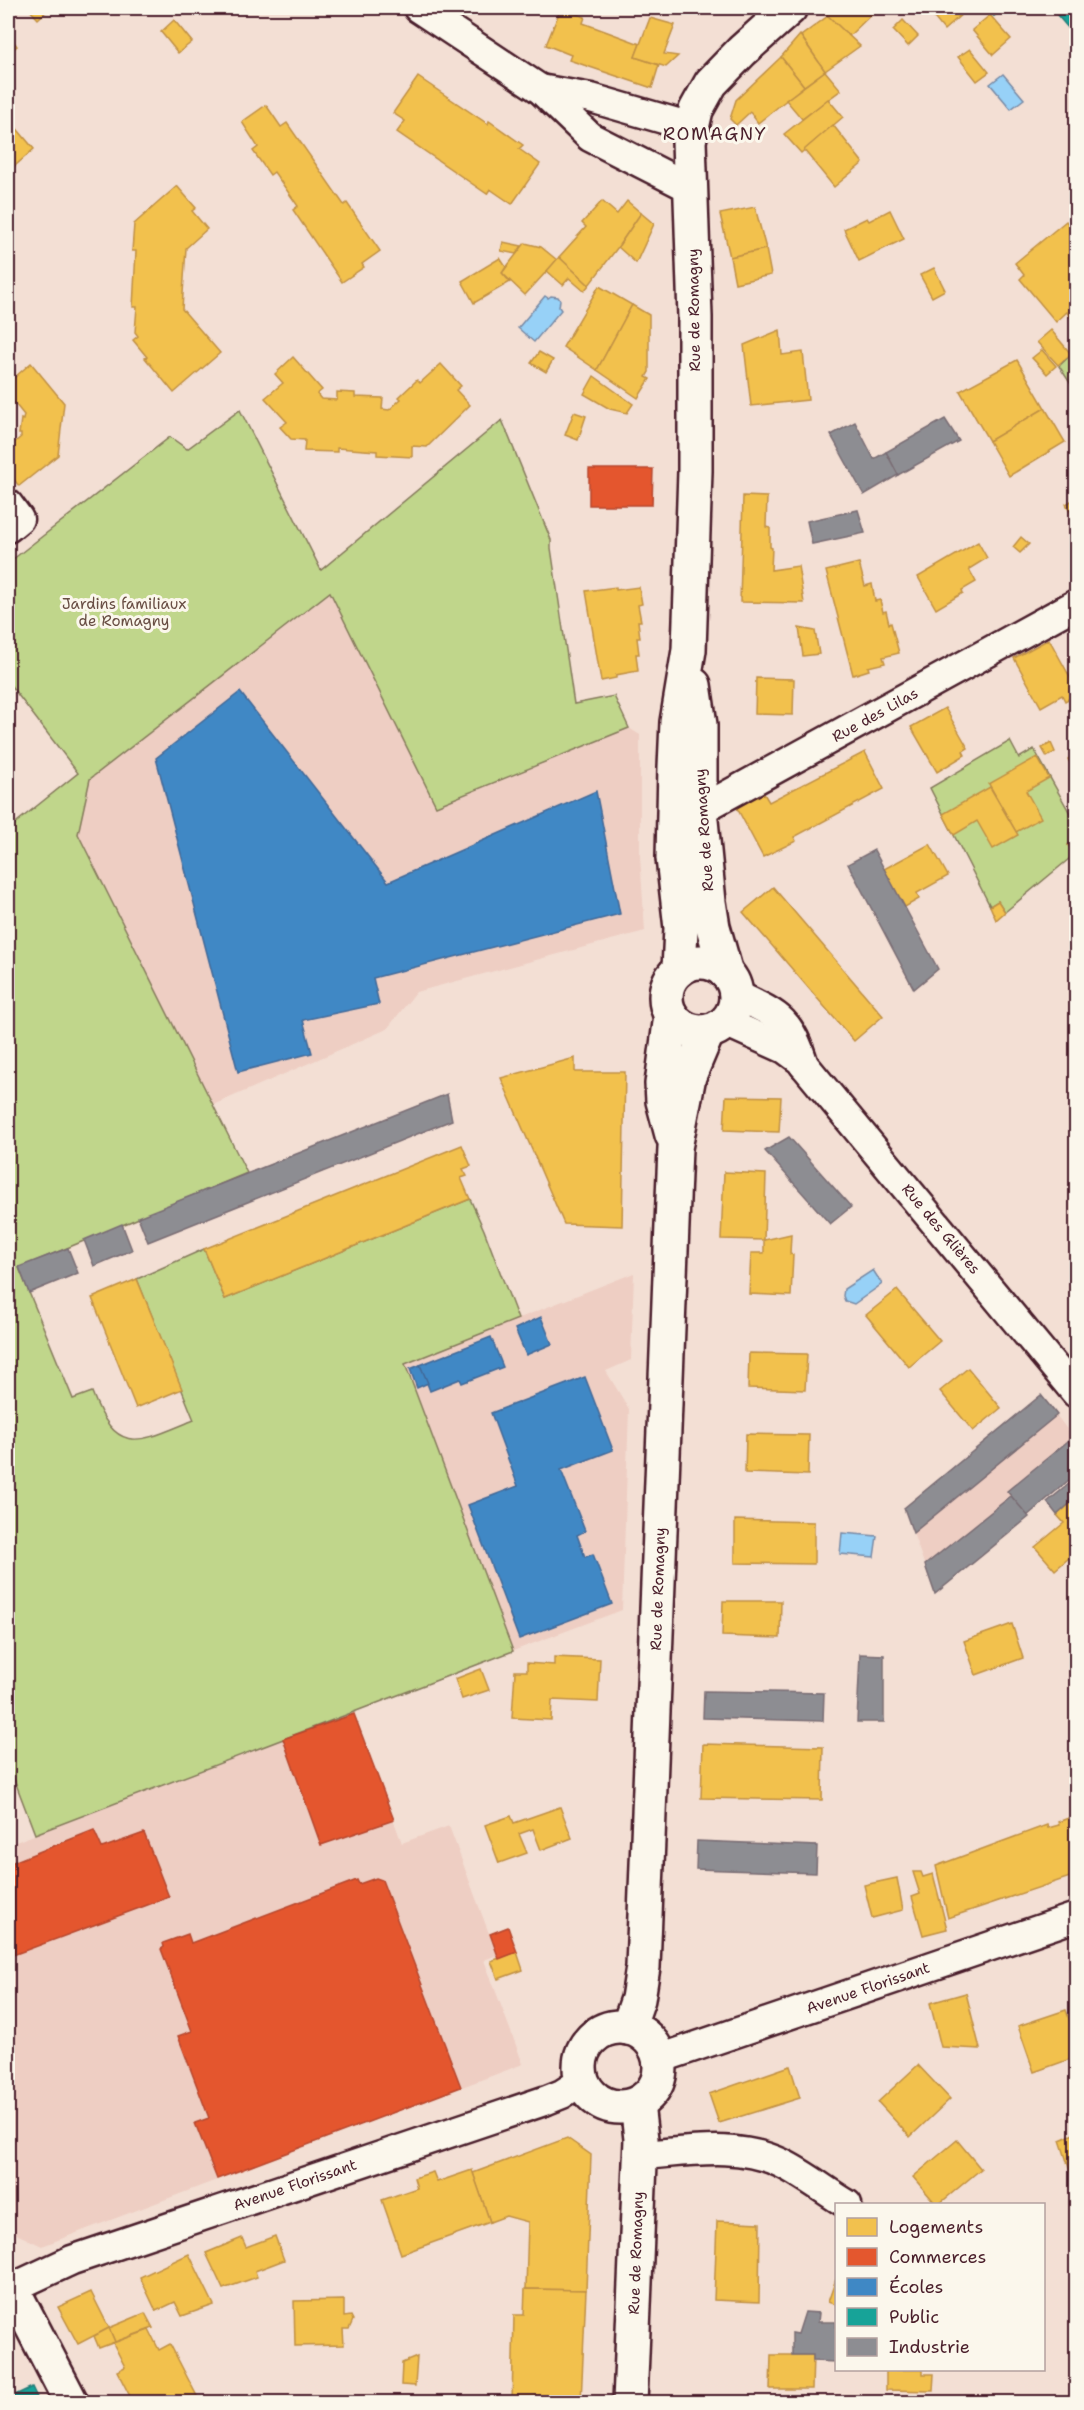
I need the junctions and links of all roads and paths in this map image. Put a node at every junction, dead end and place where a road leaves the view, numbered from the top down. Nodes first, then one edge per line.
1 (418, 8) edge
2 (790, 8) edge
3 (540, 89) junction
4 (692, 127) junction
5 (690, 188) junction
6 (8, 504) edge
7 (8, 528) edge
8 (1077, 604) edge
9 (686, 818) junction
10 (679, 970) junction
11 (724, 1005) junction
12 (671, 1015) junction
13 (675, 1148) junction
14 (1077, 1393) edge
15 (1077, 1917) edge
16 (628, 2028) junction
17 (659, 2059) junction
18 (582, 2081) junction
19 (637, 2104) junction
20 (640, 2155) junction
21 (844, 2203) edge
22 (9, 2287) edge
23 (71, 2403) edge
24 (630, 2403) edge

1 - 3 street
2 - 4 street, Rue de Romagny
3 - 4 street
3 - 5 street
4 - 5 street, Rue de Romagny
5 - 9 street, Rue de Romagny
6 - 7 street
8 - 9 street, Rue des Lilas
9 - 10 street, Rue de Romagny
9 - 11 street, Rue de Romagny
10 - 11 street
10 - 12 street
11 - 12 street
11 - 13 street, Rue de Romagny
11 - 14 street, Rue des Glières
12 - 13 street, Rue de Romagny
13 - 16 street, Rue de Romagny
15 - 17 street, Avenue Florissant
16 - 17 street
16 - 18 street
17 - 19 street
18 - 19 street
18 - 22 street, Avenue Florissant
19 - 20 street, Rue de Romagny
20 - 21 street
20 - 24 street, Rue de Romagny
22 - 23 street

